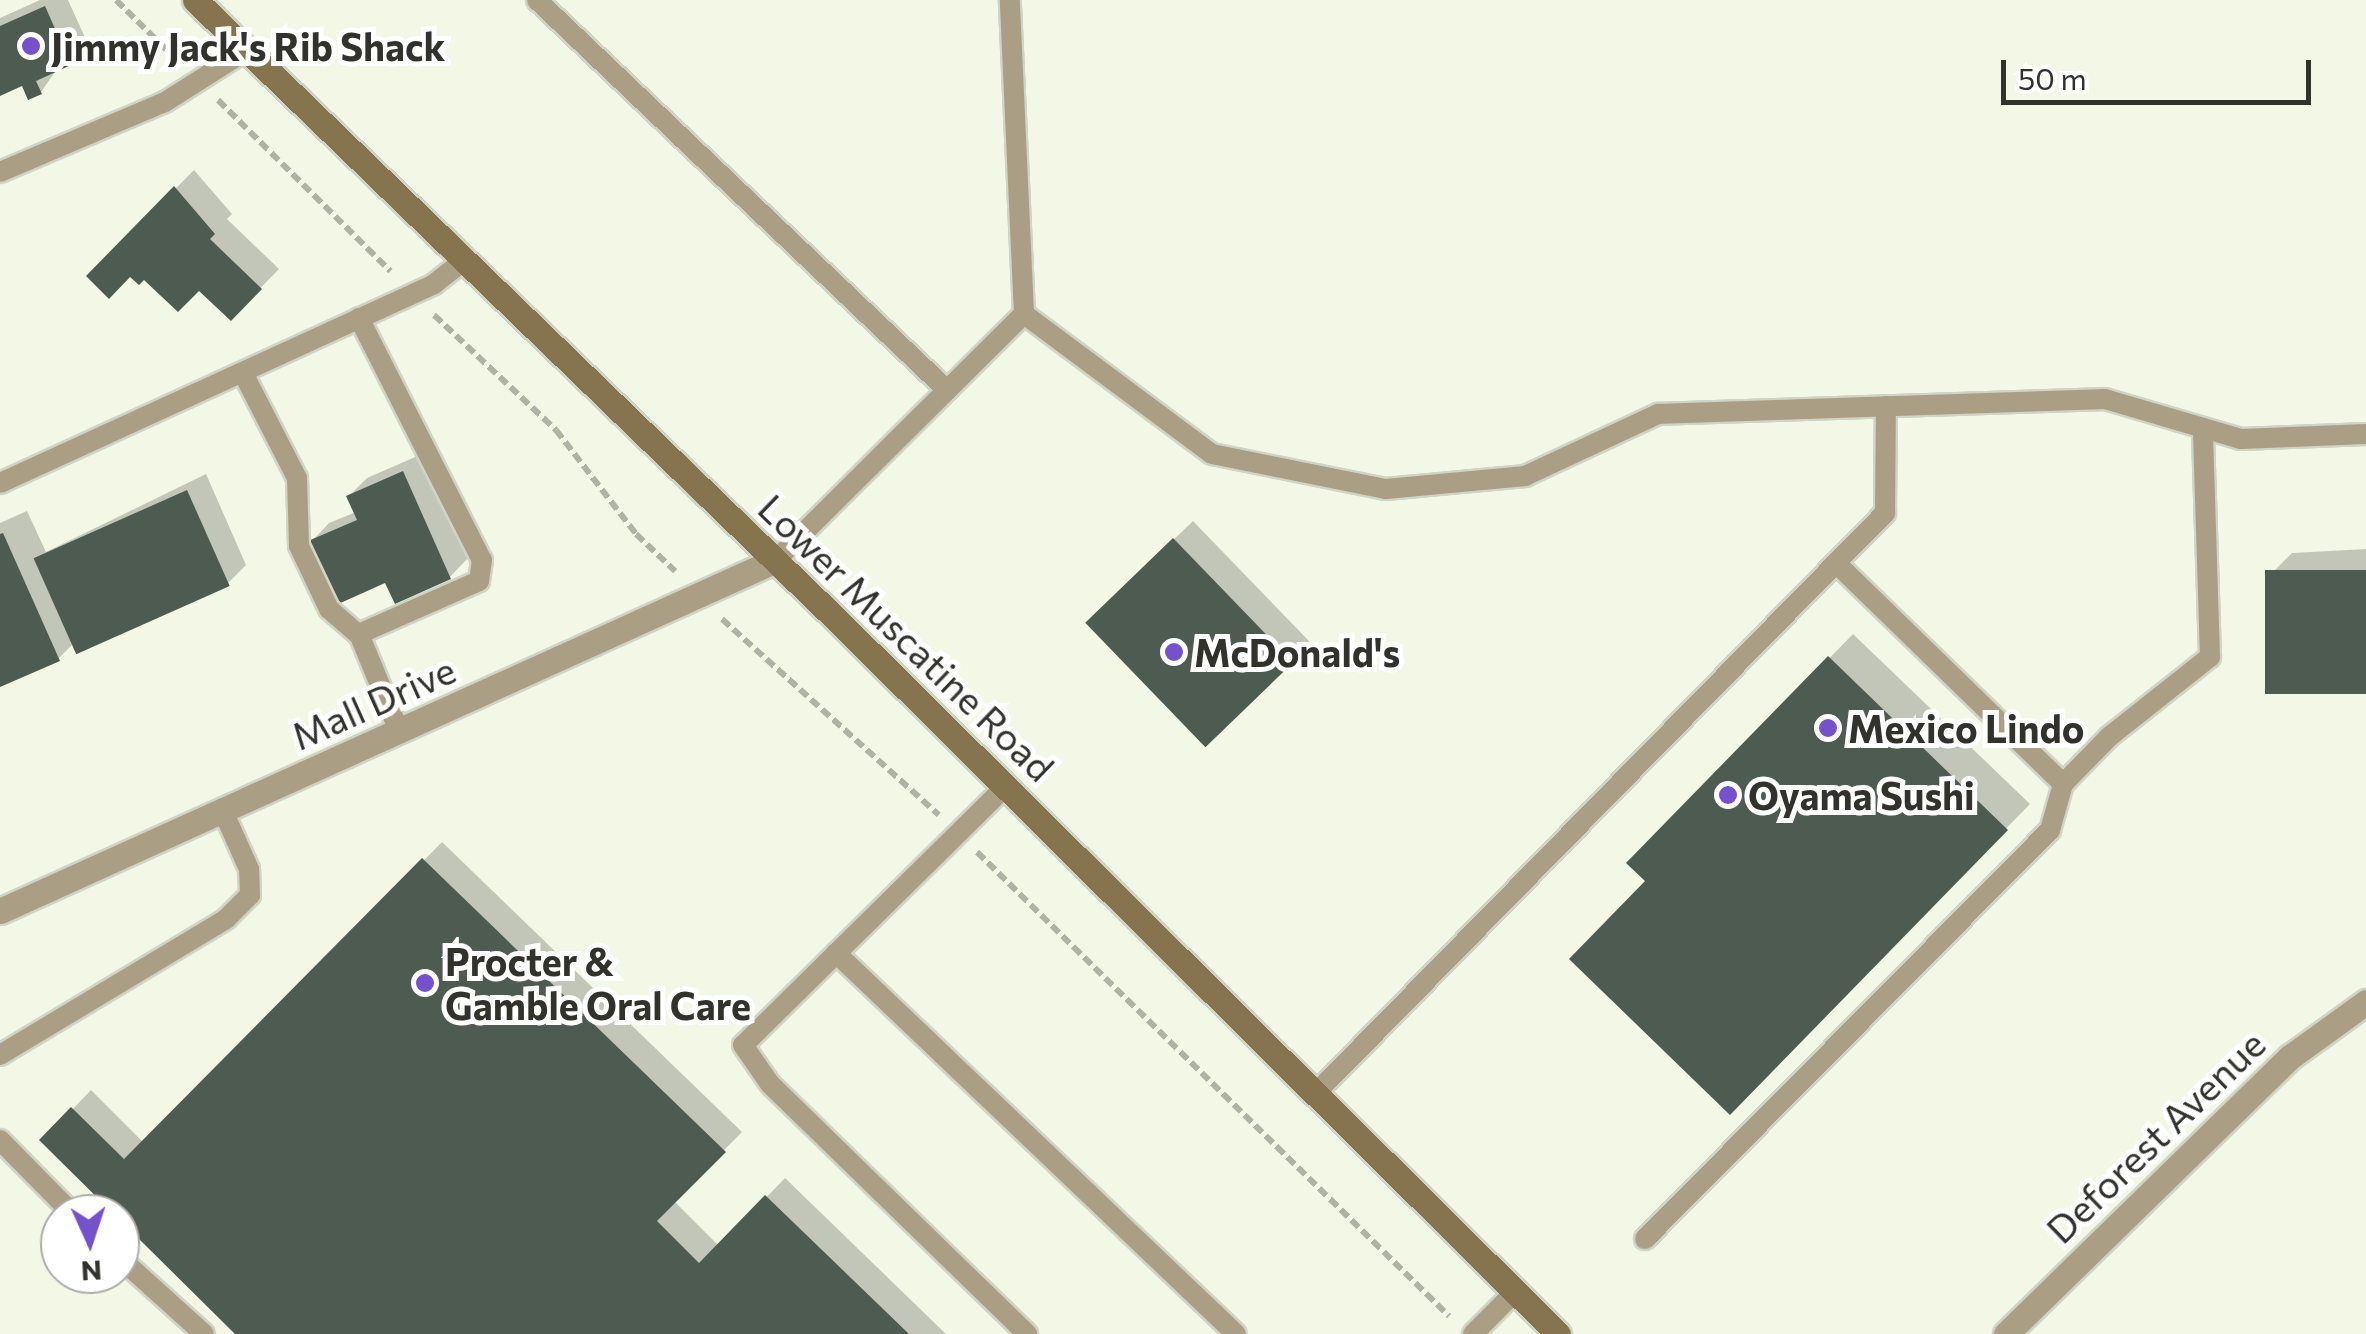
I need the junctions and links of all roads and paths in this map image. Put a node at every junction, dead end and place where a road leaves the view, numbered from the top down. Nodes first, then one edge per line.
1 (116, 0) edge
2 (196, 0) edge
3 (537, 0) edge
4 (1010, 0) edge
5 (247, 50) junction
6 (198, 81) junction
7 (0, 172) edge
8 (462, 262) junction
9 (412, 294) junction
10 (1024, 314) junction
11 (359, 318) junction
12 (243, 373) junction
13 (946, 390) junction
14 (1886, 406) junction
15 (2202, 428) junction
16 (2366, 434) edge
17 (0, 482) edge
18 (776, 560) junction
19 (1836, 563) junction
20 (700, 595) junction
21 (359, 636) junction
22 (398, 731) junction
23 (2063, 784) junction
24 (1006, 786) junction
25 (223, 811) junction
26 (958, 833) junction
27 (0, 911) edge
28 (836, 954) junction
29 (2366, 1002) edge
30 (0, 1055) edge
31 (1318, 1091) junction
32 (0, 1140) edge
33 (54, 1194) edge
34 (1644, 1240) dead end
35 (140, 1276) edge
36 (1516, 1291) junction
37 (1437, 1304) dead end
38 (204, 1334) edge
39 (1027, 1334) edge
40 (1236, 1334) edge
41 (1473, 1334) edge
42 (1558, 1334) edge
43 (2006, 1334) edge

1 - 6 path
2 - 5 main road, Lower Muscatine Road
3 - 13 lane
4 - 10 lane
5 - 6 lane
5 - 8 main road, Lower Muscatine Road
6 - 7 lane
6 - 9 path
8 - 9 lane
8 - 18 main road, Lower Muscatine Road
9 - 11 lane
9 - 20 path
10 - 13 lane
10 - 14 lane
11 - 12 lane
11 - 21 lane
12 - 17 lane
12 - 21 lane
13 - 18 lane
14 - 15 lane
14 - 19 lane
15 - 16 lane
15 - 23 lane
18 - 20 street, Mall Drive
18 - 24 main road, Lower Muscatine Road
19 - 23 lane
19 - 31 lane
20 - 22 street, Mall Drive
20 - 26 path
21 - 22 lane
22 - 25 street, Mall Drive
23 - 34 lane
24 - 26 lane
24 - 31 main road, Lower Muscatine Road
25 - 27 street, Mall Drive
25 - 30 lane
26 - 28 lane
26 - 37 path
28 - 39 lane
28 - 40 lane
29 - 43 street, Deforest Avenue
31 - 36 main road, Lower Muscatine Road
32 - 33 lane
35 - 38 lane
36 - 41 lane
36 - 42 main road, Lower Muscatine Road

